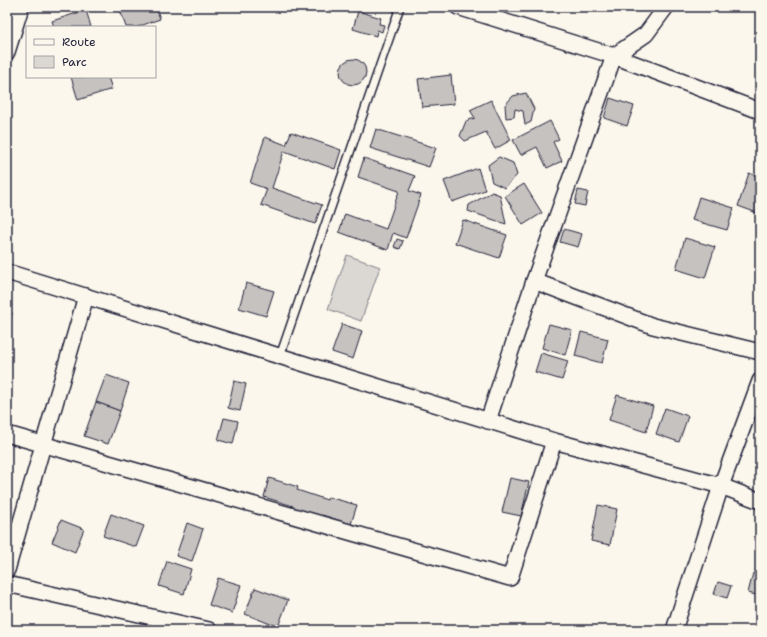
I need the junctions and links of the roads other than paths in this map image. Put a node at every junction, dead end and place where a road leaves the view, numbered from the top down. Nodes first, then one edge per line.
1 (21, 7) edge
2 (400, 7) edge
3 (458, 7) edge
4 (666, 7) edge
5 (7, 52) edge
6 (614, 56) junction
7 (760, 111) edge
8 (7, 272) edge
9 (534, 281) junction
10 (86, 296) junction
11 (760, 352) edge
12 (280, 356) junction
13 (760, 381) edge
14 (488, 421) junction
15 (7, 434) edge
16 (554, 441) junction
17 (42, 445) junction
18 (721, 486) junction
19 (760, 501) edge
20 (7, 570) edge
21 (7, 584) edge
22 (209, 630) edge
23 (674, 630) edge

1 - 5 street
2 - 12 lane
3 - 6 street
4 - 6 street
6 - 7 street
6 - 9 street
8 - 10 street
9 - 11 street
9 - 14 street
10 - 12 street
10 - 17 street
12 - 14 street
13 - 18 street
14 - 16 street
15 - 17 street
16 - 17 street
16 - 18 street
17 - 20 street
18 - 19 street
18 - 23 street
21 - 22 street

